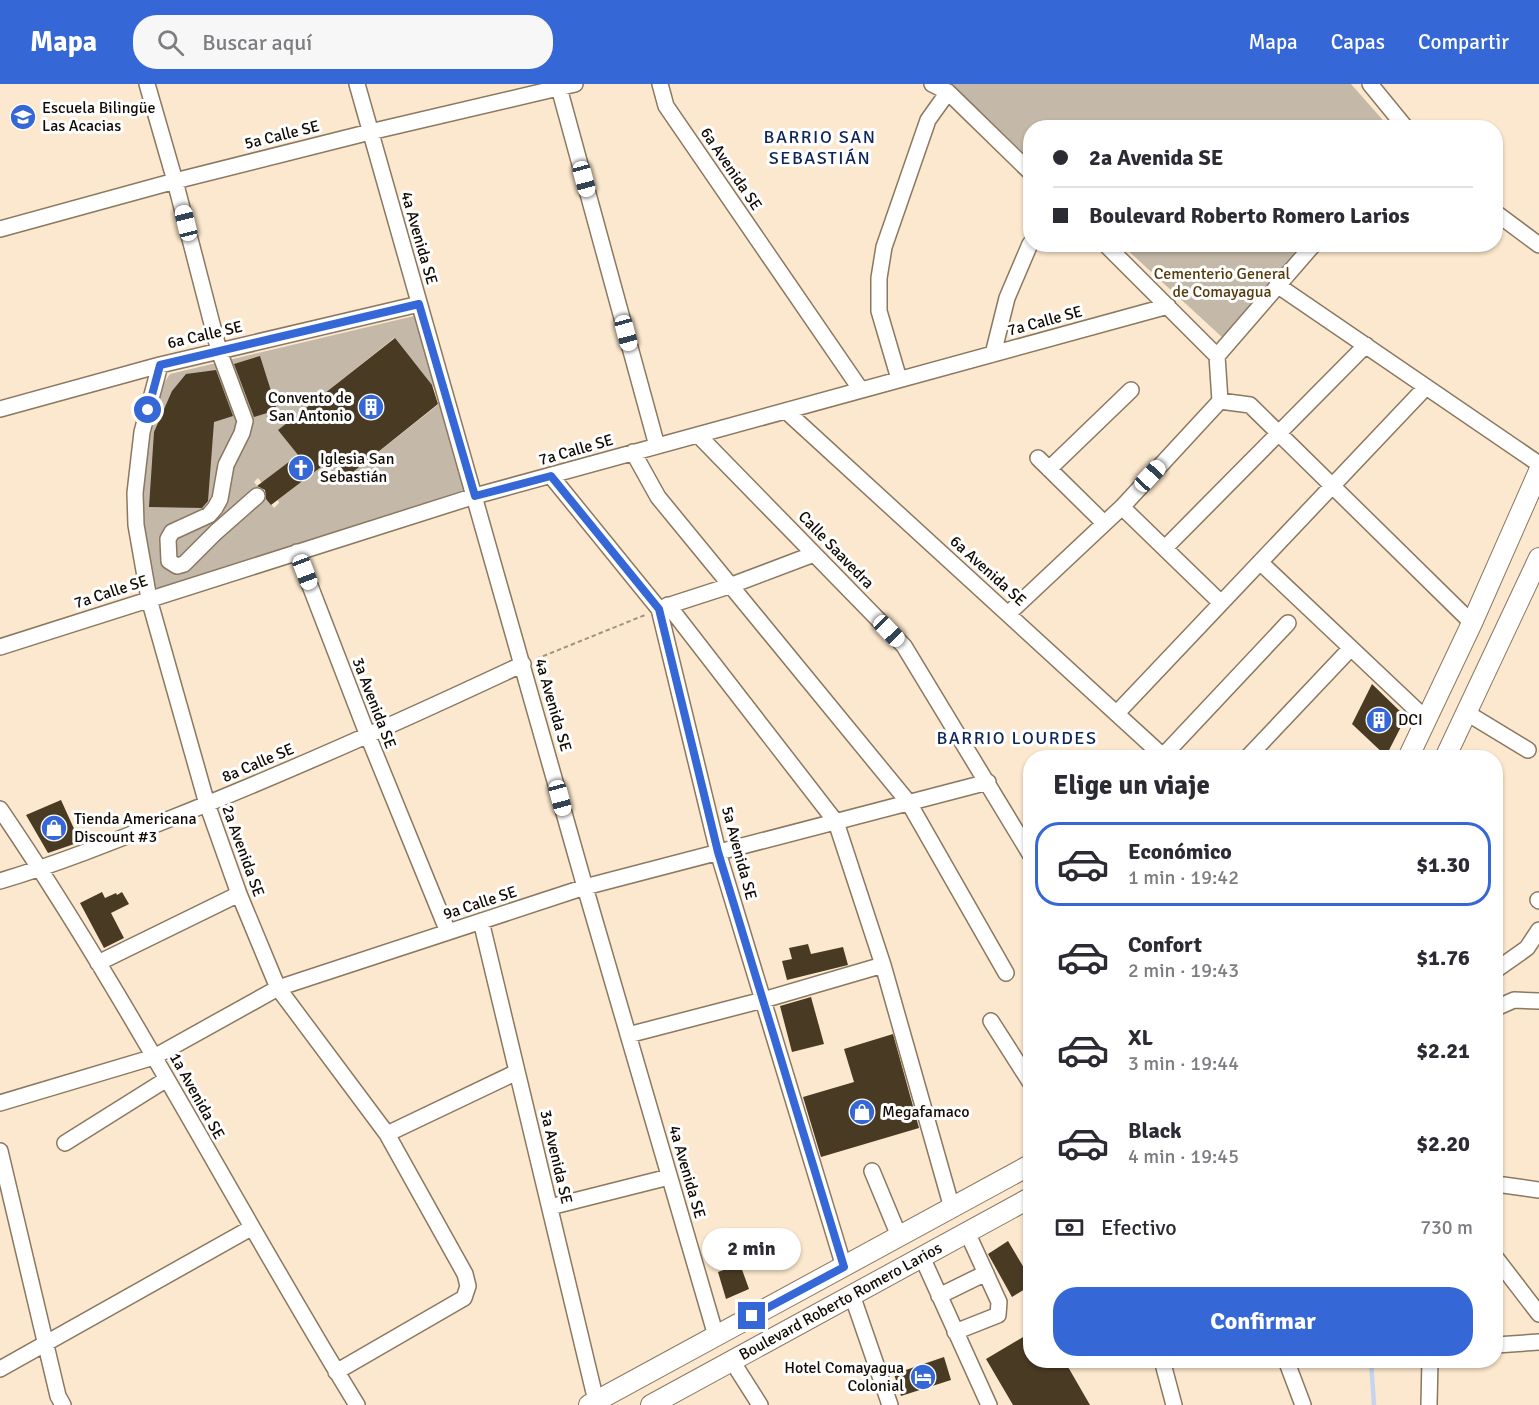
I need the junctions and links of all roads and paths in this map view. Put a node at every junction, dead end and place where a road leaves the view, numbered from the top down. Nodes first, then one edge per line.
1 (147, 84) edge
2 (357, 84) edge
3 (575, 84) edge
4 (660, 84) edge
5 (932, 84) edge
6 (1370, 84) edge
7 (559, 86) edge
8 (948, 92) junction
9 (1399, 120) edge
10 (370, 132) junction
11 (1023, 165) edge
12 (175, 181) junction
13 (1503, 218) edge
14 (0, 229) edge
15 (1539, 245) edge
16 (1027, 252) edge
17 (1113, 252) edge
18 (1307, 252) edge
19 (1277, 285) junction
20 (419, 304) junction
21 (1168, 306) junction
22 (1366, 345) junction
23 (219, 351) junction
24 (993, 354) junction
25 (1216, 356) junction
26 (160, 365) junction
27 (899, 380) junction
28 (1426, 387) junction
29 (861, 390) junction
30 (1131, 390) dead end
31 (1220, 401) junction
32 (0, 408) edge
33 (786, 411) junction
34 (1279, 432) junction
35 (698, 435) junction
36 (657, 446) junction
37 (633, 452) junction
38 (1539, 464) edge
39 (1539, 471) edge
40 (551, 476) junction
41 (1332, 483) junction
42 (257, 496) dead end
43 (475, 496) junction
44 (1122, 507) junction
45 (1104, 523) junction
46 (1165, 549) junction
47 (297, 552) junction
48 (814, 554) junction
49 (1539, 558) edge
50 (1260, 562) junction
51 (732, 585) junction
52 (149, 599) junction
53 (1221, 603) junction
54 (664, 607) junction
55 (1008, 614) junction
56 (1288, 623) dead end
57 (1472, 623) junction
58 (0, 647) edge
59 (1351, 648) junction
60 (523, 664) junction
61 (1117, 713) junction
62 (1467, 713) junction
63 (1426, 719) junction
64 (368, 736) junction
65 (1157, 750) edge
66 (1170, 750) edge
67 (1255, 750) edge
68 (1412, 750) edge
69 (1449, 750) edge
70 (1528, 750) dead end
71 (988, 782) junction
72 (909, 803) junction
73 (207, 804) junction
74 (0, 808) edge
75 (836, 822) junction
76 (1023, 842) edge
77 (718, 852) junction
78 (41, 869) junction
79 (0, 880) edge
80 (585, 887) junction
81 (239, 894) junction
82 (481, 921) junction
83 (1539, 930) edge
84 (448, 932) junction
85 (98, 963) junction
86 (883, 965) junction
87 (1503, 965) edge
88 (1006, 973) dead end
89 (278, 988) junction
90 (763, 1000) junction
91 (1539, 1001) edge
92 (1503, 1005) edge
93 (991, 1021) dead end
94 (628, 1035) junction
95 (154, 1057) junction
96 (1023, 1071) edge
97 (517, 1072) junction
98 (166, 1078) junction
99 (0, 1103) edge
100 (387, 1134) junction
101 (65, 1143) dead end
102 (0, 1151) edge
103 (1023, 1169) edge
104 (872, 1171) dead end
105 (669, 1177) junction
106 (1503, 1185) edge
107 (1539, 1190) edge
108 (1023, 1202) edge
109 (550, 1207) junction
110 (952, 1208) junction
111 (251, 1228) junction
112 (967, 1232) junction
113 (899, 1236) junction
114 (922, 1257) junction
115 (844, 1267) junction
116 (1503, 1267) edge
117 (986, 1273) junction
118 (852, 1295) junction
119 (939, 1296) junction
120 (1539, 1314) edge
121 (955, 1332) junction
122 (716, 1336) junction
123 (1539, 1342) edge
124 (45, 1344) junction
125 (1503, 1345) edge
126 (732, 1361) junction
127 (1164, 1368) edge
128 (1289, 1368) edge
129 (1430, 1368) edge
130 (0, 1369) edge
131 (336, 1372) junction
132 (592, 1403) edge
133 (63, 1405) edge
134 (357, 1405) edge
135 (651, 1405) edge
136 (760, 1405) edge
137 (890, 1405) edge
138 (989, 1405) edge
139 (1174, 1405) edge
140 (1303, 1405) edge
141 (1429, 1405) edge

1 - 12 street
2 - 10 street, 4a Avenida SE
3 - 7 street, 5a Calle SE
4 - 29 street, 6a Avenida SE
5 - 8 street
6 - 9 street
7 - 10 street, 5a Calle SE
7 - 36 street
8 - 11 street
8 - 27 street
10 - 12 street, 5a Calle SE
10 - 20 street, 4a Avenida SE
12 - 14 street, 5a Calle SE
12 - 23 street
13 - 15 street
16 - 24 street
17 - 21 street
18 - 19 street
19 - 22 street
19 - 25 street
20 - 23 street, 6a Calle SE
20 - 43 street, 4a Avenida SE
21 - 24 street, 7a Calle SE
21 - 25 street
22 - 28 street
22 - 34 street
23 - 26 street, 6a Calle SE
23 - 42 street
24 - 27 street, 7a Calle SE
25 - 31 street
26 - 32 street, 6a Calle SE
26 - 52 street, 2a Avenida SE
27 - 29 street, 7a Calle SE
28 - 38 street
28 - 41 street
29 - 33 street, 7a Calle SE
30 - 45 street
31 - 34 street
31 - 44 street
33 - 35 street, 7a Calle SE
33 - 55 street, 6a Avenida SE
34 - 41 street
34 - 46 street
35 - 36 street, 7a Calle SE
35 - 48 street, Calle Saavedra
36 - 37 street, 7a Calle SE
37 - 40 street, 7a Calle SE
37 - 51 street
39 - 57 main road
40 - 43 street, 7a Calle SE
40 - 54 street, 5a Avenida SE
41 - 50 street
41 - 57 street
43 - 47 street, 7a Calle SE
43 - 60 street, 4a Avenida SE
44 - 45 street
44 - 46 street
45 - 55 street
46 - 53 street
47 - 52 street, 7a Calle SE
47 - 64 street, 3a Avenida SE
48 - 51 street
48 - 71 street, Calle Saavedra
49 - 62 main road
50 - 53 street
50 - 59 street
51 - 54 street
51 - 72 street
52 - 58 street, 7a Calle SE
52 - 73 street, 2a Avenida SE
53 - 61 street
54 - 60 path
54 - 75 street
54 - 77 street, 5a Avenida SE
55 - 61 street, 6a Avenida SE
56 - 66 street
57 - 63 main road
59 - 63 street
59 - 67 street
60 - 64 street, 8a Calle SE
60 - 80 street, 4a Avenida SE
61 - 65 street, 6a Avenida SE
62 - 69 main road
62 - 70 street
63 - 68 main road
64 - 73 street, 8a Calle SE
64 - 84 street, 3a Avenida SE
71 - 72 street, 9a Calle SE
71 - 76 street, Calle Saavedra
72 - 75 street, 9a Calle SE
72 - 88 street
73 - 78 street, 8a Calle SE
73 - 81 street, 2a Avenida SE
74 - 78 street, 1a Avenida SE
75 - 77 street, 9a Calle SE
75 - 86 street
77 - 80 street, 9a Calle SE
77 - 90 street, 5a Avenida SE
78 - 79 street, 8a Calle SE
78 - 85 street, 1a Avenida SE
80 - 82 street, 9a Calle SE
80 - 94 street, 4a Avenida SE
81 - 85 street
81 - 89 street, 2a Avenida SE
82 - 84 street, 9a Calle SE
82 - 97 street, 3a Avenida SE
83 - 87 street
84 - 89 street, 9a Calle SE
85 - 95 street, 1a Avenida SE
86 - 90 street
86 - 110 street
89 - 95 street, 9a Calle SE
89 - 100 street, 2a Avenida SE
90 - 94 street
90 - 115 street, 5a Avenida SE
91 - 92 street
93 - 96 street
94 - 105 street, 4a Avenida SE
95 - 98 street, 1a Avenida SE
95 - 99 street, 9a Calle SE
97 - 100 street
97 - 109 street, 3a Avenida SE
98 - 101 street
98 - 111 street, 1a Avenida SE
100 - 131 street, 2a Avenida SE
102 - 124 street
103 - 110 main road, Boulevard Roberto Romero Larios
104 - 113 street
105 - 109 street
105 - 122 street, 4a Avenida SE
106 - 107 street
108 - 112 main road, Boulevard Roberto Romero Larios
109 - 132 street, 3a Avenida SE
110 - 113 main road, Boulevard Roberto Romero Larios
111 - 124 street
111 - 131 street, 1a Avenida SE
112 - 114 main road, Boulevard Roberto Romero Larios
112 - 117 street
113 - 115 main road, Boulevard Roberto Romero Larios
114 - 118 main road, Boulevard Roberto Romero Larios
114 - 119 street
115 - 122 main road, Boulevard Roberto Romero Larios
116 - 120 street
117 - 119 street
117 - 121 street
118 - 126 main road, Boulevard Roberto Romero Larios
118 - 137 street
119 - 121 street
121 - 138 street
122 - 132 main road, Boulevard Roberto Romero Larios
123 - 125 street
124 - 130 street
124 - 133 street
126 - 135 main road, Boulevard Roberto Romero Larios
126 - 136 street
127 - 139 street
128 - 140 street
129 - 141 street
131 - 134 street, 1a Avenida SE

